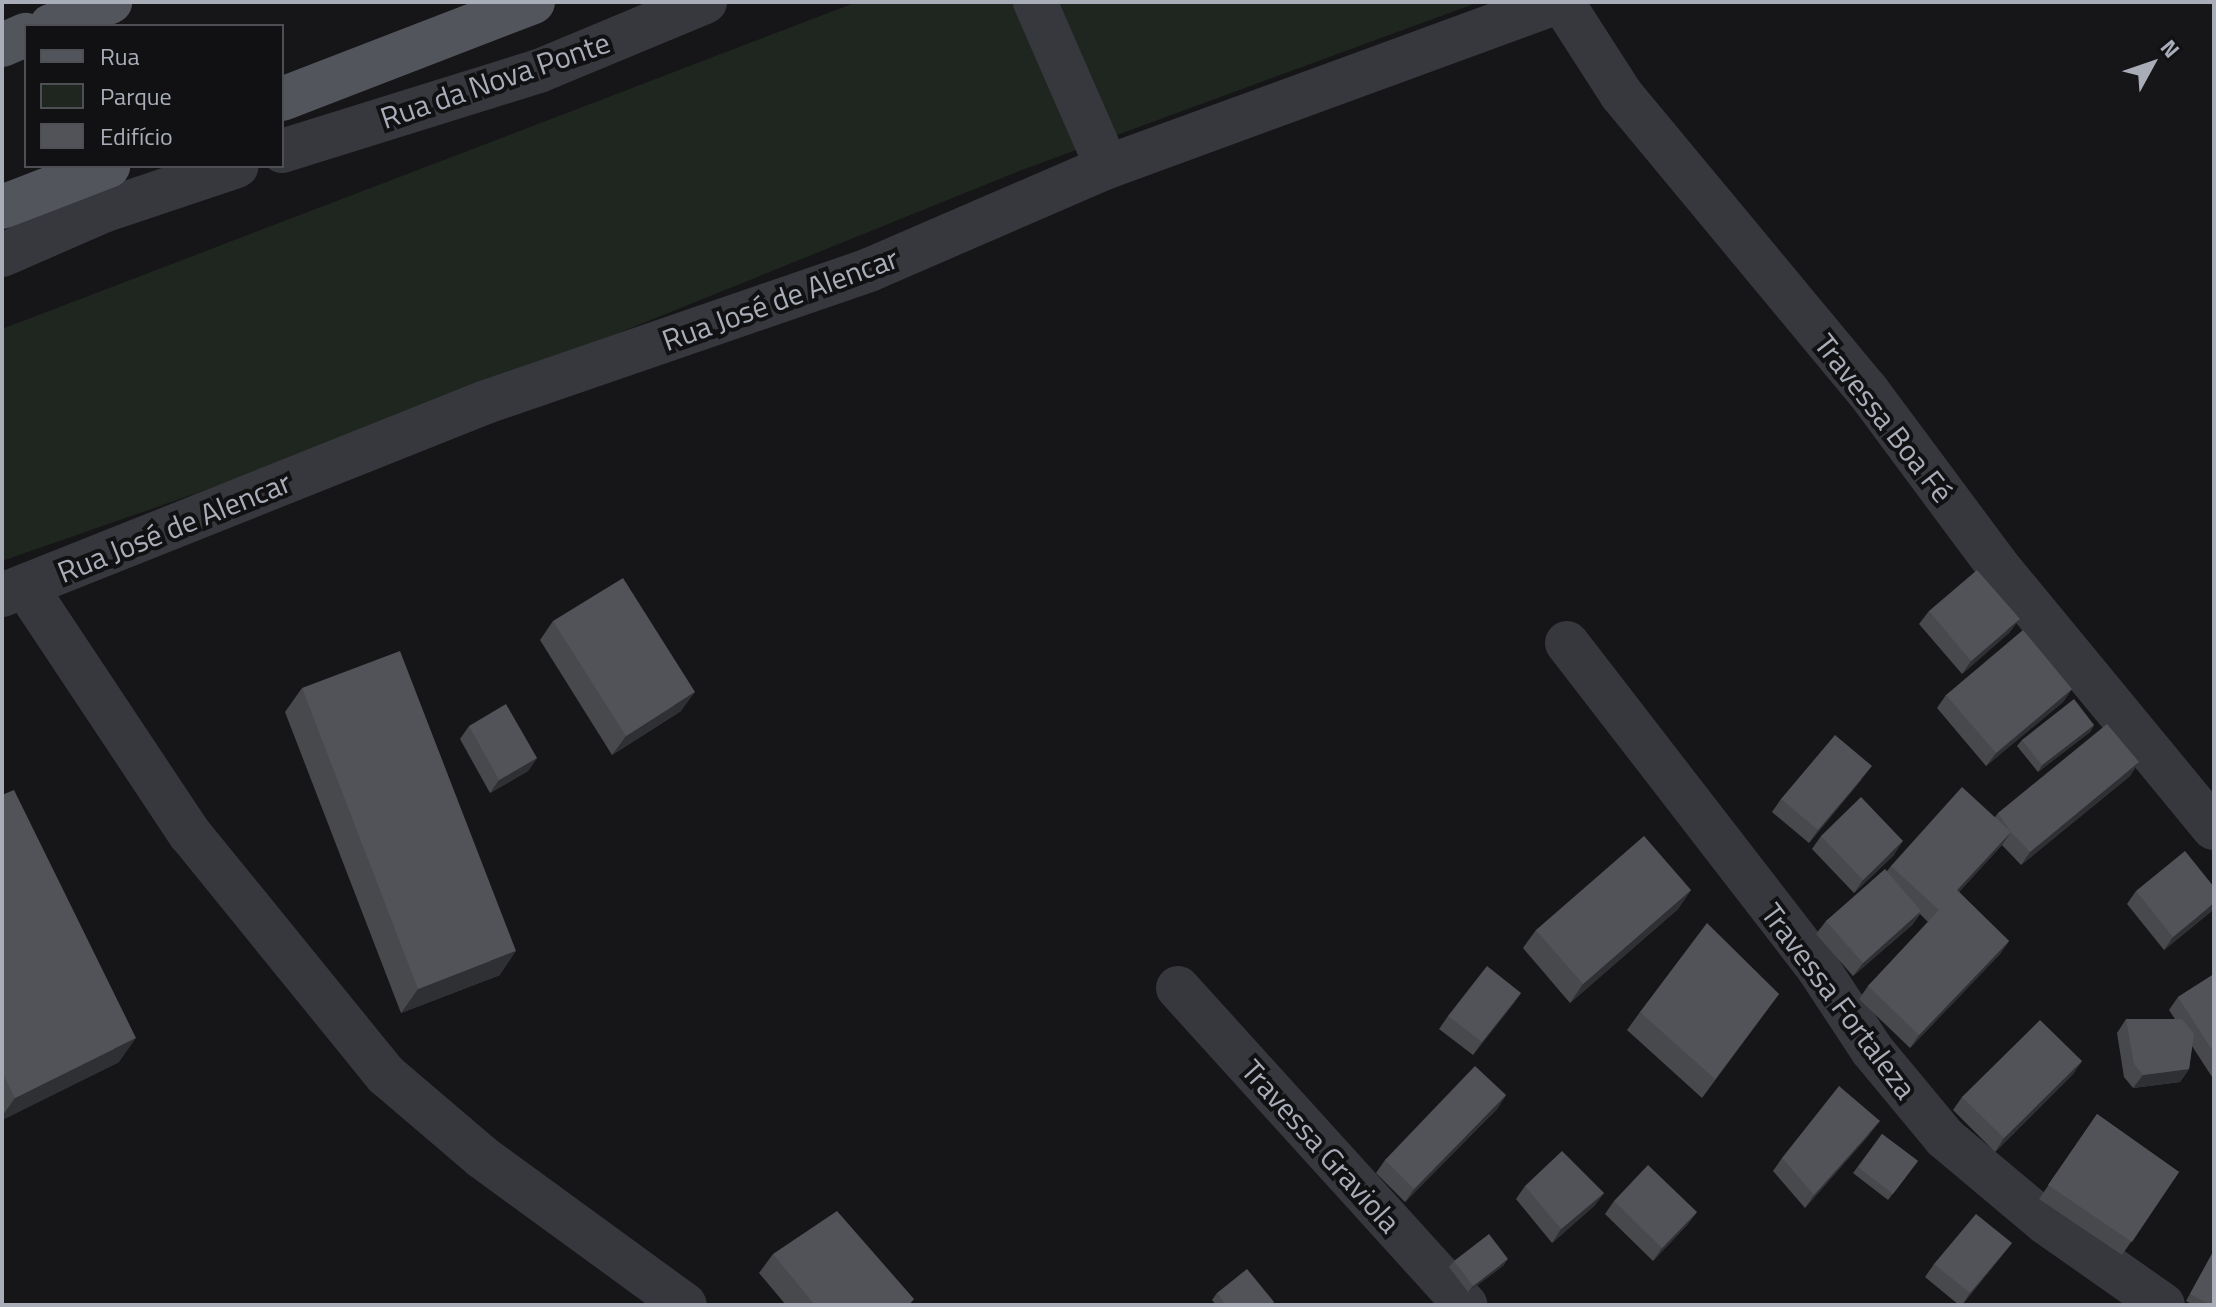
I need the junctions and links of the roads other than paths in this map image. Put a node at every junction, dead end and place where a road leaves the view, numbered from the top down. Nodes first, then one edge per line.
1 (110, 2) edge
2 (533, 2) edge
3 (705, 2) edge
4 (1035, 2) edge
5 (1560, 2) edge
6 (56, 24) edge
7 (24, 36) edge
8 (2, 45) edge
9 (284, 98) edge
10 (284, 150) edge
11 (1107, 167) junction
12 (103, 168) edge
13 (231, 168) edge
14 (2, 207) edge
15 (2, 255) edge
16 (14, 590) edge
17 (1567, 643) dead end
18 (2214, 828) edge
19 (1178, 988) dead end
20 (685, 1305) edge
21 (1465, 1305) edge
22 (2163, 1305) edge

1 - 6 main road
2 - 9 main road
3 - 10 street, Rua da Nova Ponte
4 - 11 street
5 - 11 street, Rua José de Alencar
5 - 18 street, Travessa Boa Fé
7 - 8 main road
11 - 16 street, Rua José de Alencar
12 - 14 main road
13 - 15 street
16 - 20 street
17 - 22 street, Travessa Fortaleza
19 - 21 street, Travessa Graviola

